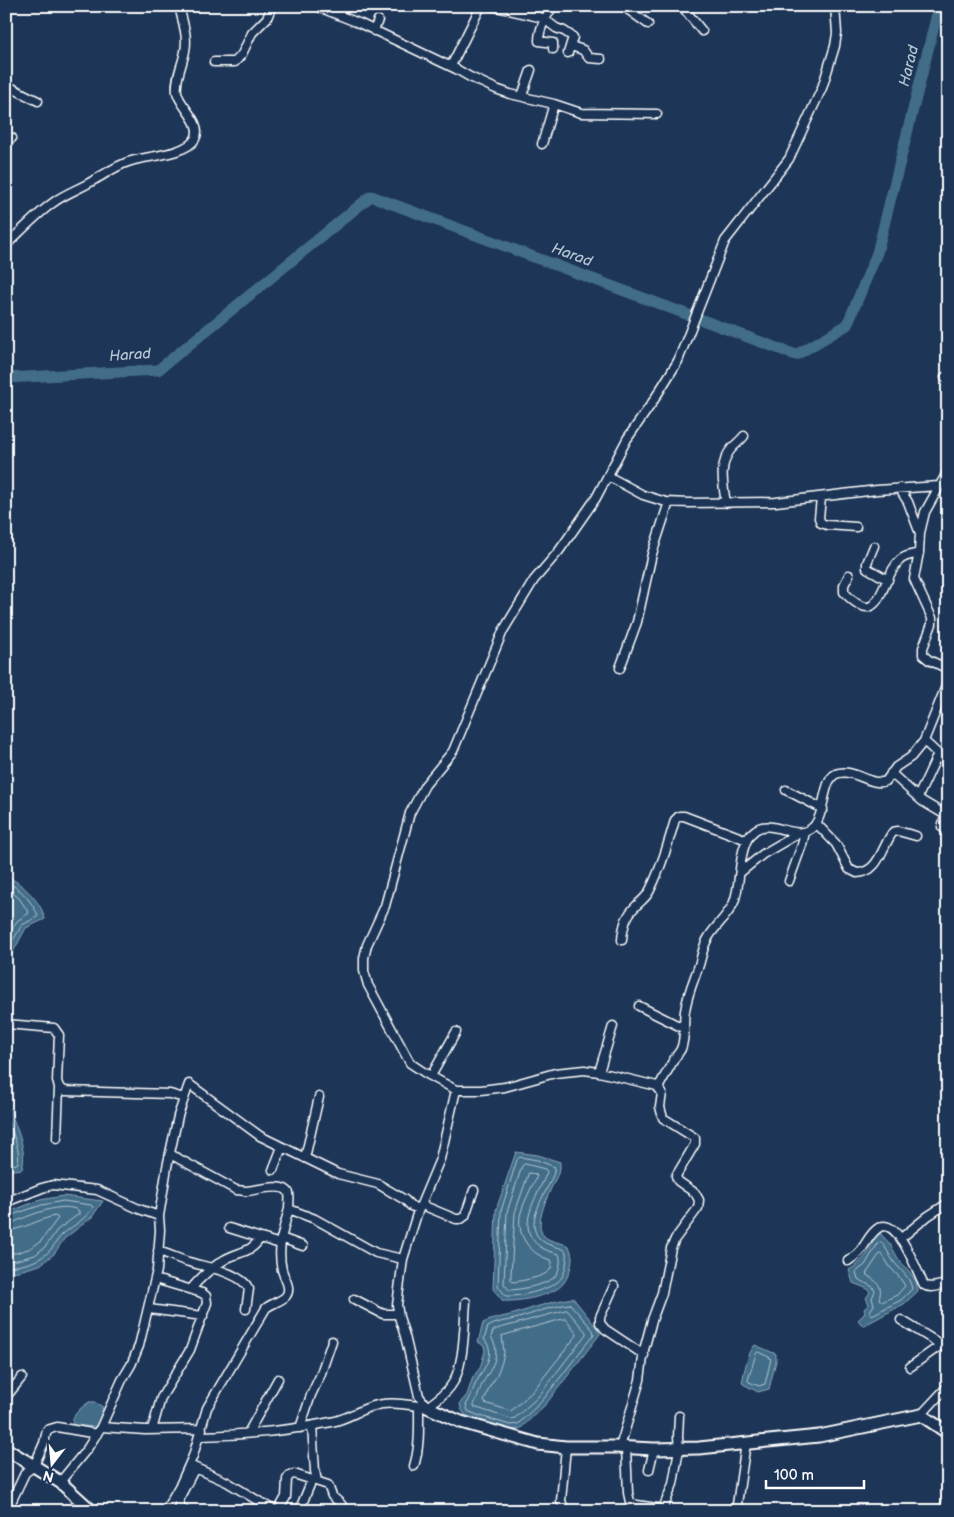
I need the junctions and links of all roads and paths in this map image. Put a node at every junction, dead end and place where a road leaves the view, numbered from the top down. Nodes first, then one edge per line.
1 (272, 6) edge
2 (316, 6) edge
3 (481, 6) edge
4 (492, 6) edge
5 (553, 6) edge
6 (623, 6) edge
7 (684, 6) edge
8 (835, 6) edge
9 (179, 7) edge
10 (544, 19) junction
11 (378, 20) dead end
12 (648, 24) dead end
13 (374, 31) junction
14 (702, 31) dead end
15 (553, 49) dead end
16 (601, 59) dead end
17 (214, 62) dead end
18 (450, 66) junction
19 (531, 70) dead end
20 (6, 85) edge
21 (522, 96) junction
22 (38, 101) dead end
23 (554, 104) junction
24 (657, 114) dead end
25 (542, 144) dead end
26 (6, 245) edge
27 (744, 436) dead end
28 (948, 471) edge
29 (608, 476) junction
30 (939, 486) junction
31 (899, 488) junction
32 (821, 498) junction
33 (669, 502) junction
34 (726, 503) junction
35 (856, 527) dead end
36 (920, 533) junction
37 (874, 546) dead end
38 (919, 554) junction
39 (849, 575) dead end
40 (888, 580) junction
41 (620, 668) dead end
42 (948, 669) edge
43 (948, 681) edge
44 (924, 741) junction
45 (938, 754) junction
46 (947, 763) edge
47 (891, 774) junction
48 (786, 790) dead end
49 (918, 797) junction
50 (823, 809) junction
51 (816, 823) junction
52 (802, 832) junction
53 (948, 832) edge
54 (916, 836) dead end
55 (747, 840) junction
56 (741, 872) junction
57 (789, 881) dead end
58 (622, 940) dead end
59 (639, 1006) dead end
60 (6, 1024) edge
61 (613, 1026) dead end
62 (683, 1028) junction
63 (456, 1032) dead end
64 (599, 1072) junction
65 (431, 1076) junction
66 (59, 1087) junction
67 (658, 1088) junction
68 (456, 1090) junction
69 (319, 1097) dead end
70 (184, 1098) junction
71 (57, 1138) dead end
72 (282, 1147) junction
73 (170, 1154) junction
74 (305, 1158) junction
75 (273, 1170) dead end
76 (474, 1190) dead end
77 (6, 1202) edge
78 (948, 1203) edge
79 (421, 1207) junction
80 (289, 1209) junction
81 (159, 1216) junction
82 (228, 1228) dead end
83 (260, 1238) junction
84 (900, 1239) junction
85 (281, 1241) junction
86 (304, 1246) dead end
87 (158, 1251) junction
88 (403, 1259) junction
89 (848, 1261) dead end
90 (213, 1268) junction
91 (155, 1279) junction
92 (948, 1284) edge
93 (614, 1286) dead end
94 (191, 1289) junction
95 (354, 1299) dead end
96 (466, 1302) dead end
97 (246, 1308) dead end
98 (149, 1309) junction
99 (398, 1314) junction
100 (203, 1316) junction
101 (901, 1320) dead end
102 (332, 1341) dead end
103 (944, 1347) edge
104 (644, 1355) junction
105 (910, 1368) dead end
106 (22, 1377) dead end
107 (278, 1379) dead end
108 (948, 1386) edge
109 (6, 1397) edge
110 (423, 1407) junction
111 (921, 1415) junction
112 (679, 1416) dead end
113 (312, 1426) junction
114 (300, 1428) junction
115 (152, 1430) junction
116 (99, 1431) junction
117 (201, 1432) junction
118 (248, 1433) junction
119 (948, 1433) edge
120 (746, 1443) junction
121 (566, 1447) junction
122 (623, 1448) junction
123 (6, 1449) edge
124 (654, 1449) junction
125 (679, 1449) junction
126 (34, 1466) junction
127 (192, 1466) junction
128 (414, 1466) dead end
129 (649, 1470) dead end
130 (314, 1480) junction
131 (60, 1482) junction
132 (947, 1500) edge
133 (662, 1510) edge
134 (7, 1511) edge
135 (92, 1511) edge
136 (165, 1511) edge
137 (185, 1511) edge
138 (277, 1511) edge
139 (299, 1511) edge
140 (345, 1511) edge
141 (565, 1511) edge
142 (736, 1511) edge
143 (944, 1511) edge

1 - 17 street
2 - 13 street
3 - 18 street
4 - 10 street
5 - 10 street
6 - 12 street
7 - 14 street
8 - 29 street
9 - 26 street
10 - 15 street
10 - 16 street
11 - 13 street
13 - 18 street
18 - 21 street
19 - 21 street
20 - 22 street
21 - 23 street
23 - 24 street
23 - 25 street
27 - 34 street
28 - 30 street
29 - 33 street
29 - 65 street
30 - 31 street
30 - 36 street
31 - 32 street
31 - 36 street
32 - 34 street
32 - 35 street
33 - 34 street
33 - 41 street
36 - 38 street
37 - 40 street
38 - 40 street
38 - 42 street
39 - 40 street
43 - 44 street
44 - 45 street
44 - 47 street
45 - 46 street
45 - 49 street
47 - 49 street
47 - 50 street
48 - 50 street
49 - 53 street
50 - 51 street
51 - 52 street
51 - 54 street
52 - 55 street
52 - 56 street
52 - 57 street
55 - 56 street
55 - 58 street
56 - 62 street
59 - 62 street
60 - 66 street
61 - 64 street
62 - 67 street
63 - 65 street
64 - 67 street
64 - 68 street
65 - 68 street
66 - 70 street
66 - 71 street
67 - 104 street
68 - 79 street
69 - 74 street
70 - 72 street
70 - 73 street
72 - 74 street
72 - 75 street
73 - 80 street
73 - 81 street
74 - 79 street
76 - 79 street
77 - 81 street
78 - 84 street
79 - 88 street
80 - 85 street
80 - 88 street
81 - 87 street
82 - 83 street
83 - 85 street
83 - 90 street
84 - 89 street
84 - 92 street
85 - 86 street
85 - 117 street
87 - 90 street
87 - 91 street
88 - 99 street
90 - 94 street
90 - 97 street
91 - 94 street
91 - 98 street
93 - 104 street
94 - 100 street
95 - 99 street
96 - 110 street
98 - 100 street
98 - 116 street
99 - 110 street
100 - 115 street
101 - 103 street
102 - 114 street
103 - 105 street
104 - 122 street
106 - 109 street
107 - 118 street
108 - 111 street
110 - 113 street
110 - 121 street
110 - 128 street
111 - 119 street
111 - 120 street
112 - 125 street
113 - 114 street
113 - 130 street
114 - 118 street
115 - 116 street
115 - 117 street
116 - 126 street
116 - 131 street
117 - 118 street
117 - 127 street
120 - 125 street
120 - 142 street
121 - 122 street
121 - 141 street
122 - 124 street
122 - 133 street
123 - 126 street
124 - 125 street
124 - 129 street
125 - 133 street
126 - 131 street
126 - 134 street
127 - 136 street
127 - 137 street
127 - 138 street
130 - 138 street
130 - 139 street
130 - 140 street
131 - 135 street
132 - 143 street

